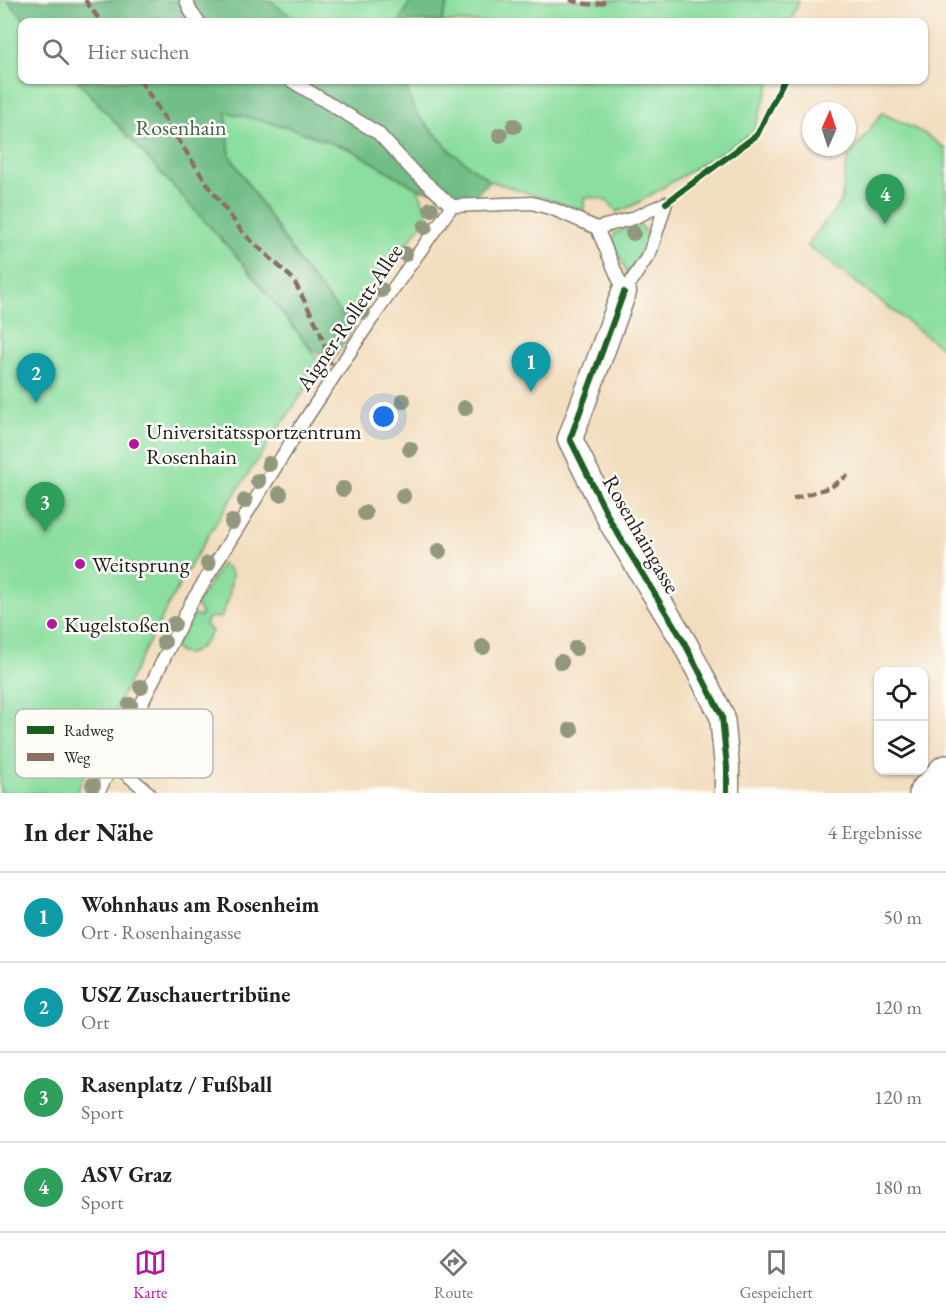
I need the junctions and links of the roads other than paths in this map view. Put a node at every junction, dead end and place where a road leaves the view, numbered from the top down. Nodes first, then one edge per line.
1 (186, 0) edge
2 (196, 18) edge
3 (297, 84) edge
4 (453, 206) junction
5 (597, 228) junction
6 (624, 292) junction
7 (138, 709) edge
8 (946, 772) edge
9 (105, 778) edge
10 (131, 778) edge
11 (98, 793) edge
12 (149, 793) edge
13 (727, 793) edge
14 (926, 793) edge

1 - 2 lane
3 - 4 lane
4 - 5 lane
4 - 7 lane, Aigner-Rollett-Allee
5 - 6 lane
5 - 6 lane, Rosenhaingasse
6 - 13 street, Rosenhaingasse
8 - 14 main road
9 - 11 lane, Aigner-Rollett-Allee
10 - 12 lane

